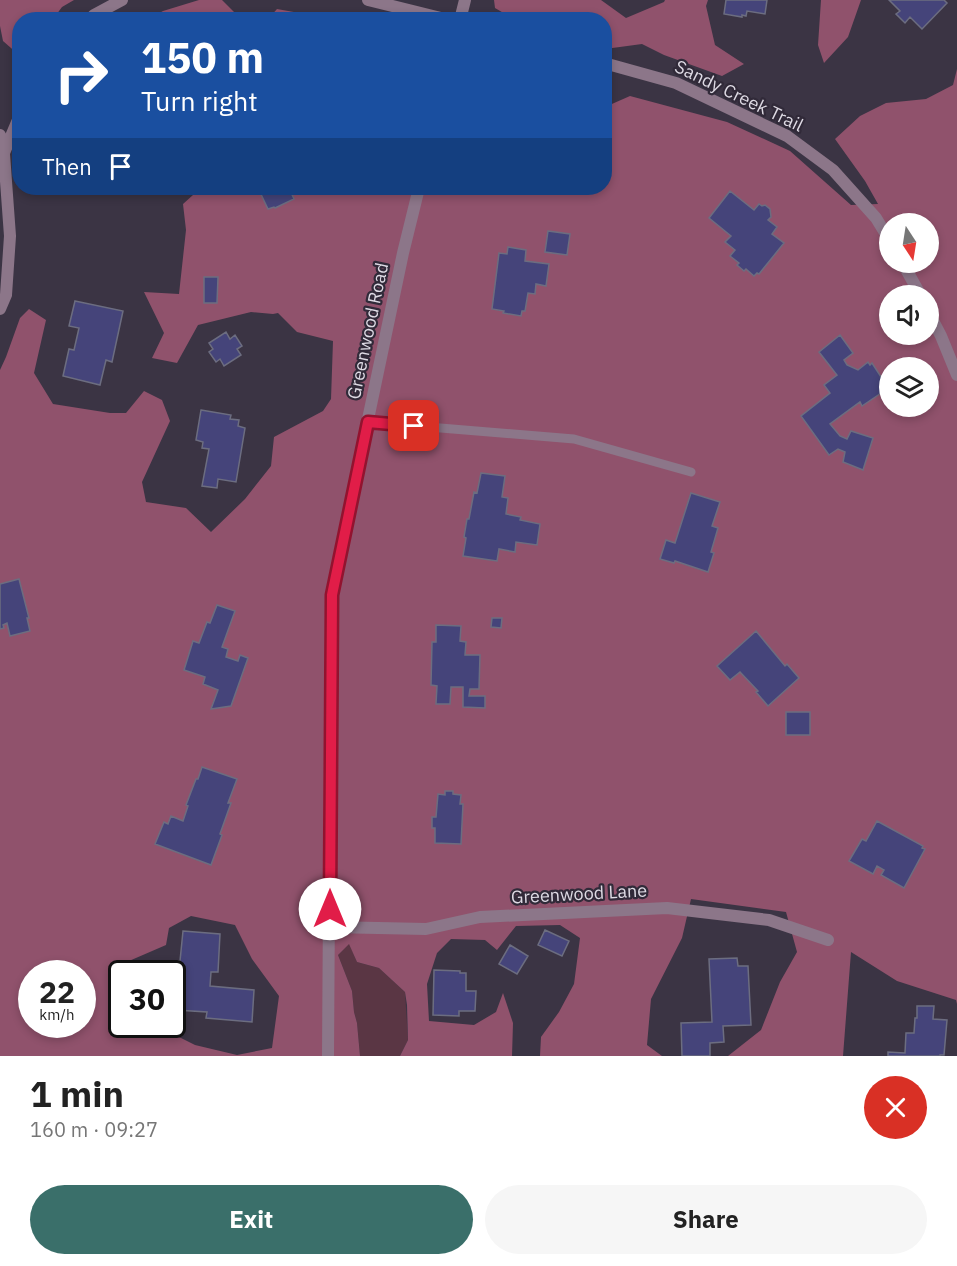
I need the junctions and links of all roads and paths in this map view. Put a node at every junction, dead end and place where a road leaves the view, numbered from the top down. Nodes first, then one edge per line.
1 (122, 0) edge
2 (368, 0) edge
3 (100, 12) edge
4 (417, 12) edge
5 (612, 65) edge
6 (12, 134) edge
7 (0, 135) edge
8 (4, 154) junction
9 (417, 195) edge
10 (879, 223) edge
11 (0, 309) edge
12 (939, 332) edge
13 (957, 375) edge
14 (368, 422) junction
15 (691, 472) dead end
16 (330, 927) junction
17 (828, 940) dead end
18 (328, 1056) edge

1 - 3 street
2 - 4 street
5 - 10 street, Sandy Creek Trail
6 - 8 street
7 - 8 street
8 - 11 street
9 - 14 street, Greenwood Road
12 - 13 street
14 - 15 lane
14 - 16 street, Greenwood Road
16 - 17 street, Greenwood Lane
16 - 18 street, Greenwood Road

